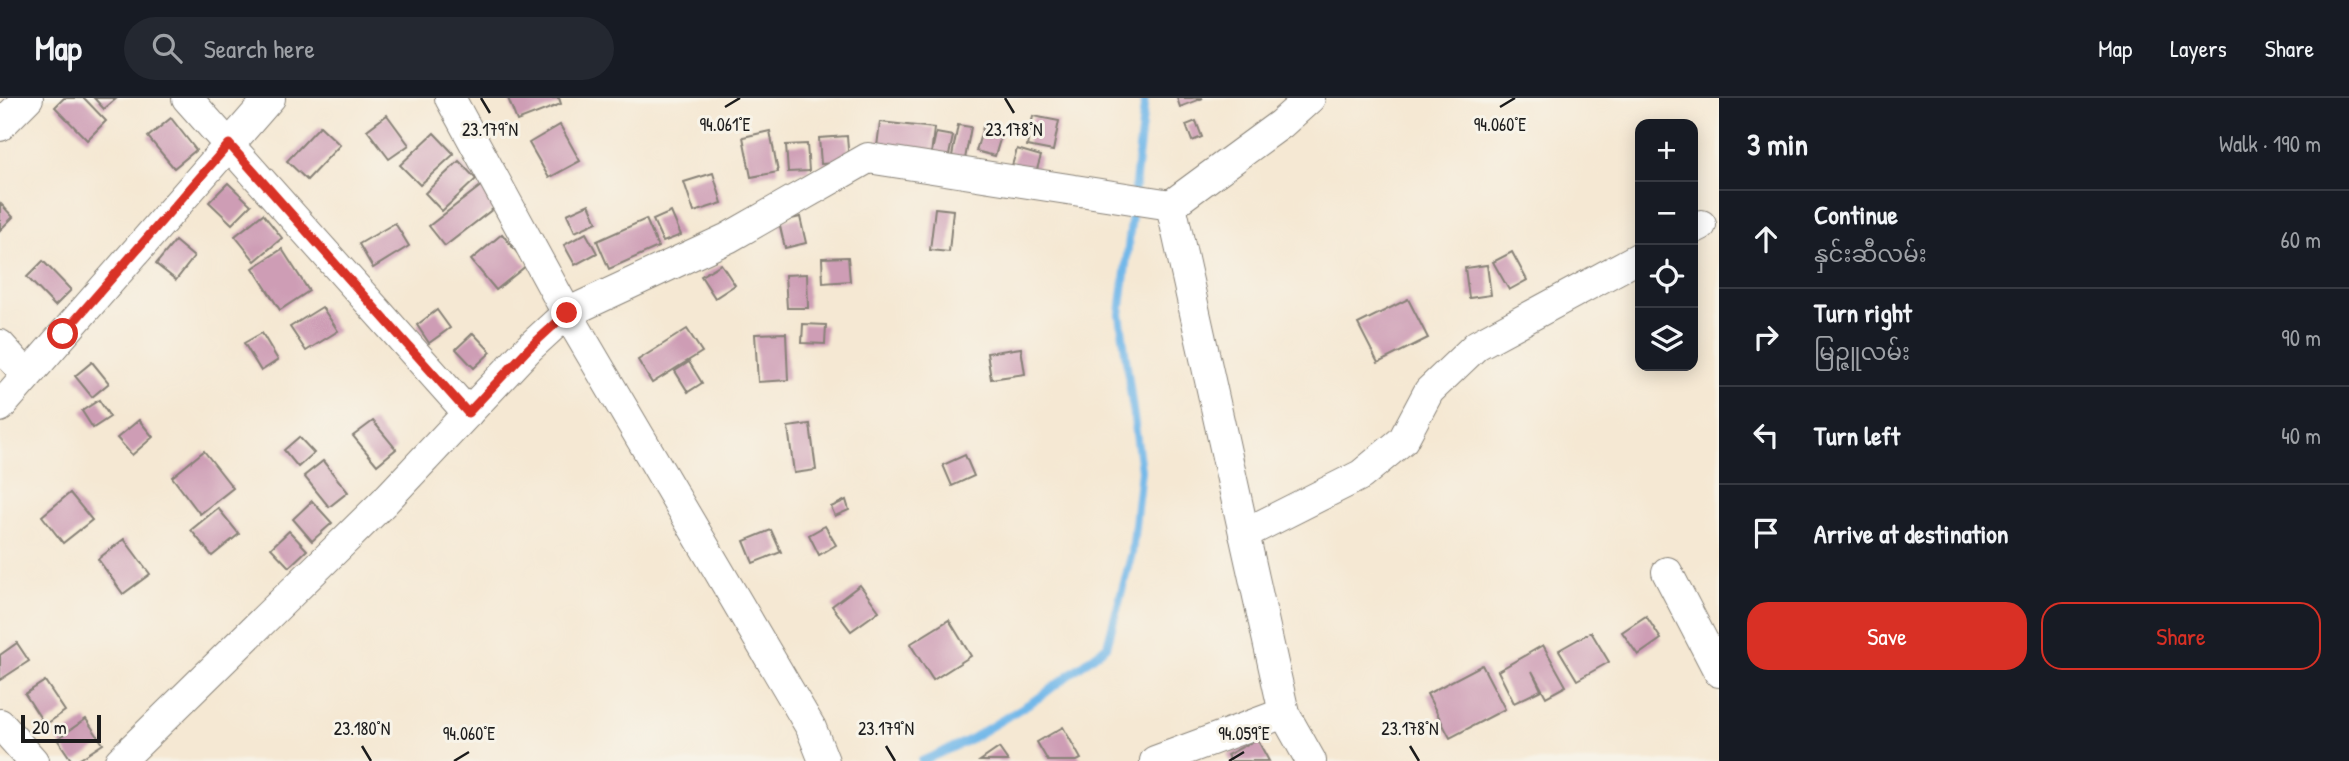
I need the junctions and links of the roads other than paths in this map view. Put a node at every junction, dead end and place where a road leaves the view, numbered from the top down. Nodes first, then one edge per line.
1 (28, 98) edge
2 (187, 98) edge
3 (270, 98) edge
4 (450, 98) edge
5 (1310, 98) edge
6 (0, 126) edge
7 (229, 144) junction
8 (1161, 203) junction
9 (1635, 260) edge
10 (567, 313) junction
11 (0, 345) edge
12 (27, 375) junction
13 (0, 407) edge
14 (468, 413) junction
15 (1244, 534) junction
16 (1667, 572) dead end
17 (1719, 672) edge
18 (1284, 713) junction
19 (0, 724) edge
20 (33, 761) edge
21 (120, 761) edge
22 (824, 761) edge
23 (1155, 761) edge
24 (1311, 761) edge

1 - 6 street
2 - 7 street
3 - 7 street
4 - 10 street
5 - 8 street
7 - 12 street
7 - 14 street
8 - 10 street
8 - 15 street
9 - 15 street
10 - 14 street
10 - 22 street
11 - 12 street
12 - 13 street
14 - 21 street
15 - 18 street
16 - 17 street
18 - 23 street
18 - 24 street
19 - 20 street

